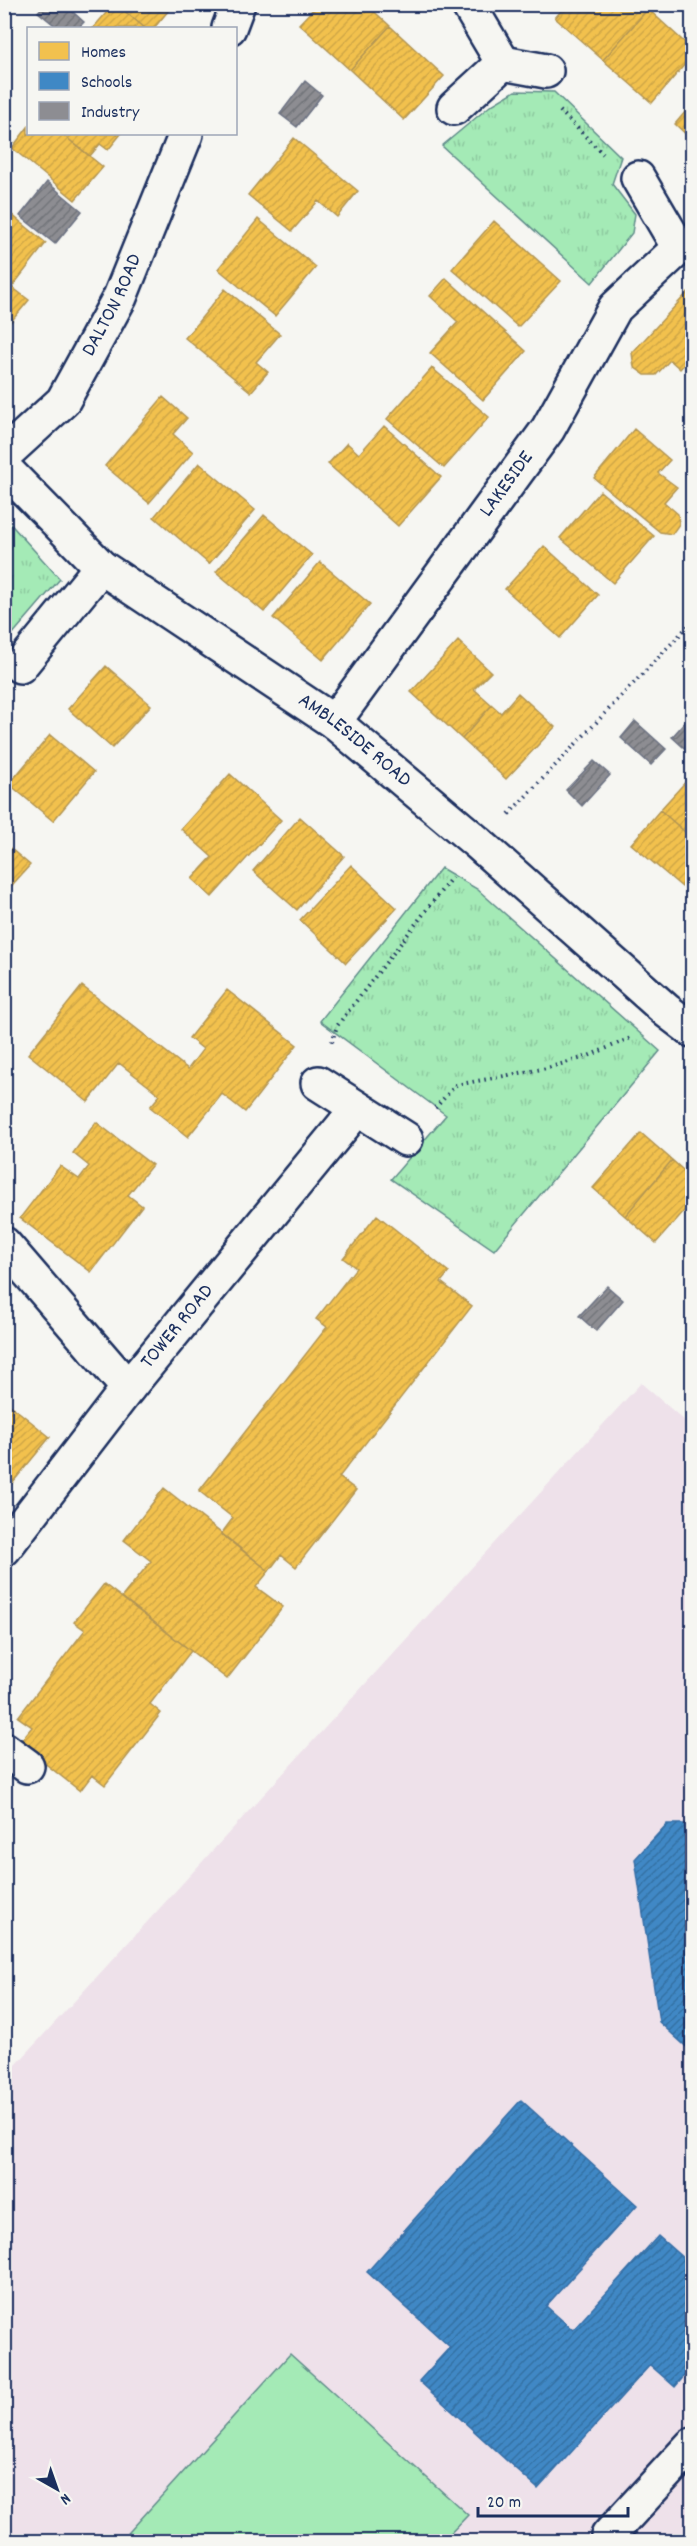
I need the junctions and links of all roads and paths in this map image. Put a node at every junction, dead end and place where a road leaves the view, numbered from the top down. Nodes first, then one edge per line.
1 (238, 4) edge
2 (468, 4) edge
3 (229, 27) edge
4 (503, 63) junction
5 (546, 71) joint
6 (454, 108) dead end
7 (186, 135) edge
8 (638, 178) joint
9 (686, 247) edge
10 (4, 455) edge
11 (4, 468) edge
12 (101, 567) junction
13 (693, 622) edge
14 (20, 666) dead end
15 (334, 722) junction
16 (478, 843) junction
17 (680, 1021) edge
18 (318, 1083) joint
19 (357, 1109) junction
20 (406, 1139) joint
21 (4, 1244) edge
22 (128, 1388) junction
23 (4, 1549) edge
24 (693, 2445) edge
25 (608, 2536) dead end

1 - 3 street
2 - 4 street
4 - 5 street
4 - 6 street
5 - 8 path
7 - 10 street, DALTON ROAD
8 - 9 street, LAKESIDE
9 - 15 street, LAKESIDE
11 - 12 street, AMBLESIDE ROAD
12 - 14 street
12 - 15 street, AMBLESIDE ROAD
13 - 16 path
15 - 16 street, AMBLESIDE ROAD
16 - 17 street, AMBLESIDE ROAD
16 - 18 path
17 - 20 path
18 - 19 street
19 - 20 street
19 - 22 street, TOWER ROAD
21 - 22 street
22 - 23 street, TOWER ROAD
24 - 25 street

